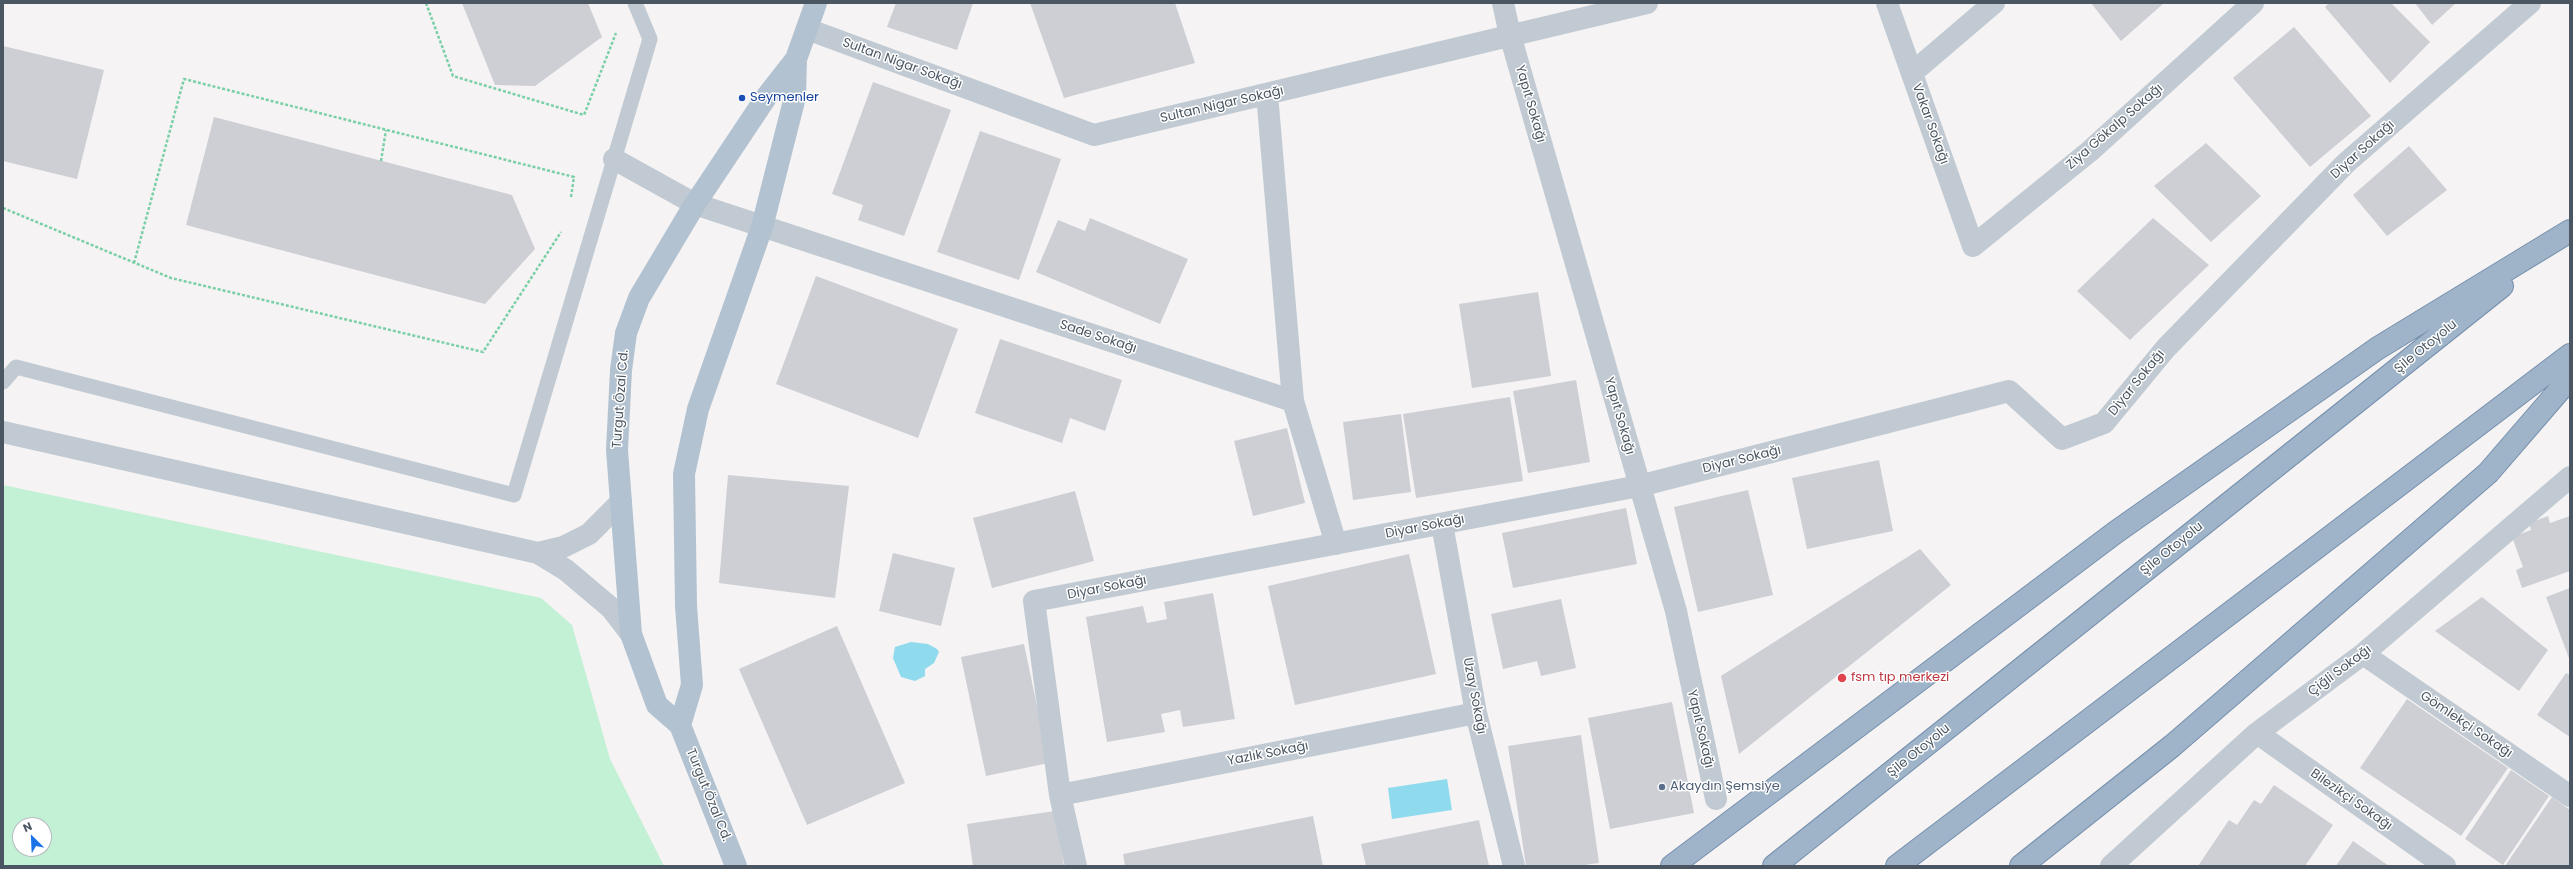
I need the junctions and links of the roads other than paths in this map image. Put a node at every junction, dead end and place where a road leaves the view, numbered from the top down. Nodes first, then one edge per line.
1 (635, 3) edge
2 (816, 3) edge
3 (1503, 3) edge
4 (1647, 3) edge
5 (1887, 3) edge
6 (1994, 3) edge
7 (2253, 3) edge
8 (2530, 3) edge
9 (807, 29) junction
10 (1510, 35) junction
11 (796, 59) junction
12 (1912, 73) junction
13 (1267, 94) junction
14 (614, 159) junction
15 (695, 204) junction
16 (762, 227) junction
17 (2570, 231) edge
18 (1973, 246) joint
19 (2570, 355) edge
20 (2570, 378) edge
21 (3, 382) edge
22 (1293, 401) junction
23 (3, 432) edge
24 (2570, 477) edge
25 (1639, 486) junction
26 (621, 502) junction
27 (1442, 524) junction
28 (1336, 544) junction
29 (538, 553) junction
30 (631, 634) junction
31 (2363, 654) junction
32 (1476, 713) junction
33 (680, 725) junction
34 (2257, 733) junction
35 (1060, 795) junction
36 (2570, 796) edge
37 (1716, 799) dead end
38 (736, 866) edge
39 (1076, 866) edge
40 (1514, 866) edge
41 (1672, 866) edge
42 (1774, 866) edge
43 (1897, 866) edge
44 (2021, 866) edge
45 (2111, 866) edge
46 (2445, 866) edge

1 - 14 lane
2 - 9 main road, Turgut Özal Cd.
3 - 10 street, Yapıt Sokağı
4 - 10 street, Sultan Nigar Sokağı
5 - 12 street, Vakar Sokağı
6 - 12 street
7 - 18 street, Ziya Gökalp Sokağı
8 - 25 street, Diyar Sokağı
9 - 11 main road, Turgut Özal Cd.
9 - 13 street, Sultan Nigar Sokağı
10 - 13 street, Sultan Nigar Sokağı
10 - 25 street, Yapıt Sokağı
11 - 15 main road, Turgut Özal Cd.
11 - 16 main road, Turgut Özal Cd.
12 - 18 street, Vakar Sokağı
13 - 22 street
14 - 15 street, Sade Sokağı
14 - 21 lane
15 - 16 street, Sade Sokağı
15 - 26 main road, Turgut Özal Cd.
16 - 22 street, Sade Sokağı
16 - 33 main road, Turgut Özal Cd.
17 - 41 highway
17 - 42 highway, Şile Otoyolu
19 - 43 highway
20 - 44 highway
22 - 28 street
23 - 29 street
24 - 31 street, Çiğli Sokağı
25 - 27 street, Diyar Sokağı
25 - 37 street, Yapıt Sokağı
26 - 29 street
26 - 30 main road, Turgut Özal Cd.
27 - 28 street, Diyar Sokağı
27 - 32 street, Uzay Sokağı
28 - 35 street, Diyar Sokağı
29 - 30 street
30 - 33 main road, Turgut Özal Cd.
31 - 34 street, Çiğli Sokağı
31 - 36 street, Gömlekçi Sokağı
32 - 35 street, Yazlık Sokağı
32 - 40 street, Uzay Sokağı
33 - 38 main road, Turgut Özal Cd.
34 - 45 street, Çiğli Sokağı
34 - 46 street, Bilezikçi Sokağı
35 - 39 street, Diyar Sokağı

